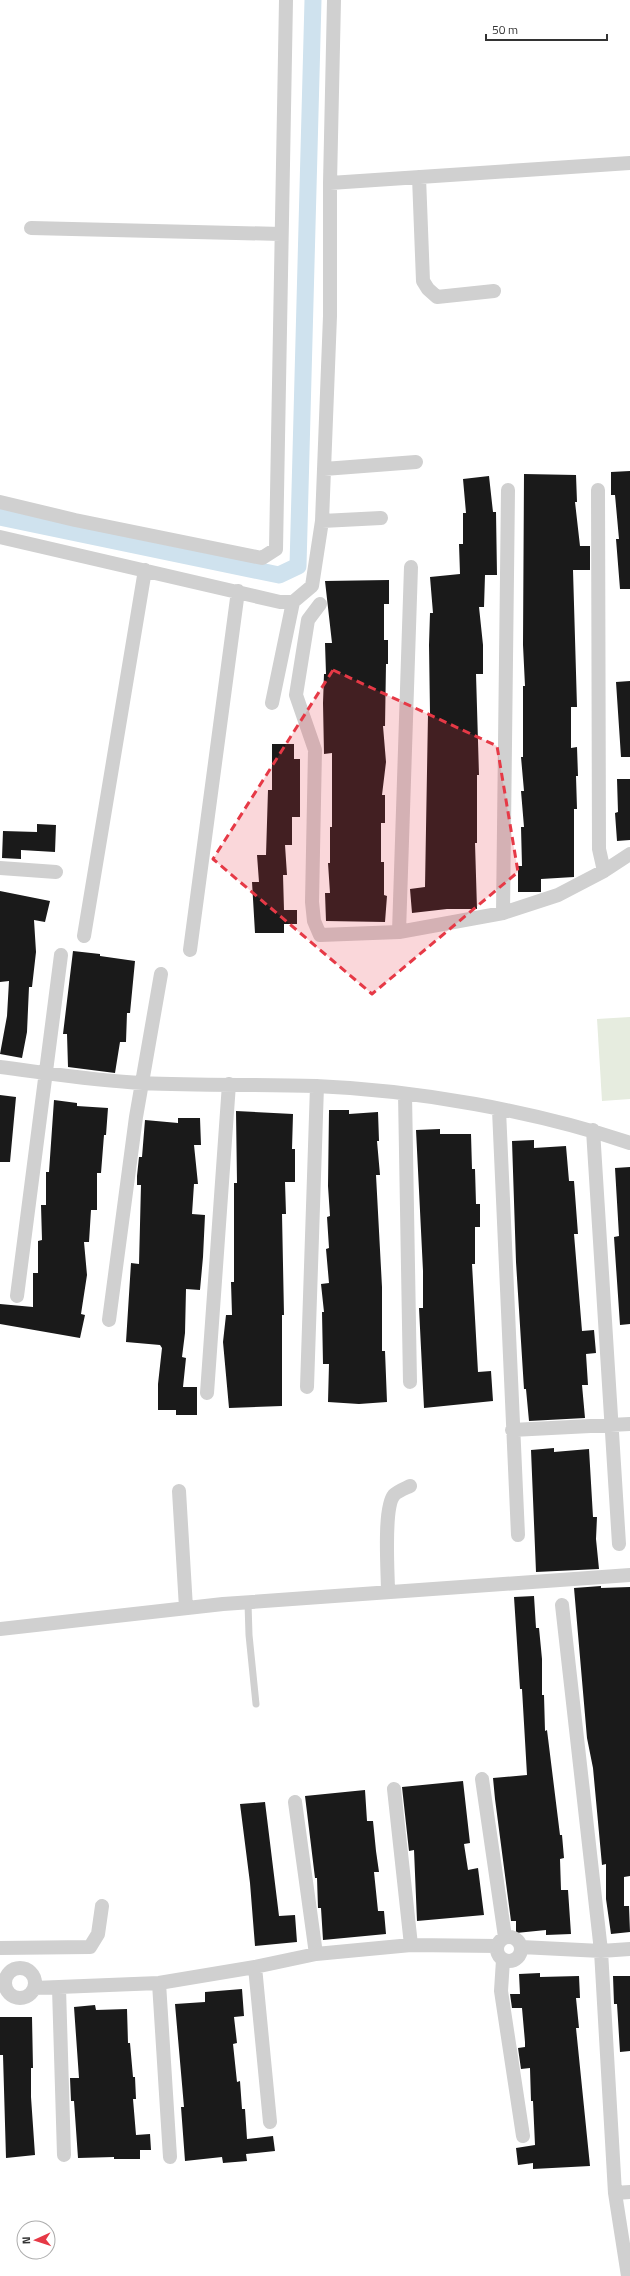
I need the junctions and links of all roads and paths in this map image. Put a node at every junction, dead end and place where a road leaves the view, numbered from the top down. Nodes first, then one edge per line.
1 (286, 0) edge
2 (334, 0) edge
3 (630, 163) edge
4 (418, 177) junction
5 (330, 183) junction
6 (31, 228) dead end
7 (281, 234) junction
8 (494, 291) dead end
9 (416, 462) dead end
10 (324, 469) junction
11 (508, 490) dead end
12 (598, 490) dead end
13 (0, 502) edge
14 (381, 518) dead end
15 (322, 521) junction
16 (0, 537) edge
17 (411, 568) dead end
18 (145, 570) junction
19 (238, 591) junction
20 (293, 602) junction
21 (320, 604) dead end
22 (272, 703) dead end
23 (630, 854) edge
24 (0, 868) edge
25 (604, 871) junction
26 (56, 872) dead end
27 (503, 913) junction
28 (400, 932) junction
29 (84, 936) dead end
30 (190, 950) dead end
31 (61, 954) dead end
32 (161, 974) dead end
33 (0, 1067) edge
34 (46, 1072) junction
35 (142, 1083) junction
36 (229, 1084) junction
37 (317, 1086) junction
38 (405, 1094) junction
39 (499, 1110) junction
40 (593, 1130) junction
41 (630, 1143) edge
42 (17, 1296) dead end
43 (109, 1320) dead end
44 (410, 1382) dead end
45 (307, 1387) dead end
46 (207, 1393) dead end
47 (630, 1424) edge
48 (612, 1425) junction
49 (512, 1430) junction
50 (410, 1486) dead end
51 (179, 1491) dead end
52 (518, 1535) dead end
53 (619, 1544) dead end
54 (630, 1575) edge
55 (388, 1592) junction
56 (248, 1603) junction
57 (562, 1605) dead end
58 (186, 1608) junction
59 (0, 1628) edge
60 (256, 1704) dead end
61 (482, 1779) dead end
62 (394, 1789) dead end
63 (295, 1802) dead end
64 (102, 1906) dead end
65 (501, 1942) junction
66 (411, 1945) junction
67 (521, 1947) junction
68 (0, 1948) edge
69 (630, 1949) edge
70 (601, 1951) junction
71 (316, 1954) junction
72 (503, 1960) junction
73 (255, 1967) junction
74 (4, 1974) edge
75 (159, 1983) junction
76 (34, 1988) junction
77 (59, 1988) junction
78 (4, 1991) edge
79 (270, 2122) dead end
80 (523, 2136) dead end
81 (64, 2155) dead end
82 (170, 2157) dead end
83 (630, 2192) edge
84 (615, 2193) junction
85 (628, 2276) edge

1 - 7 street
2 - 5 street
3 - 4 street
4 - 5 street
4 - 8 street
5 - 10 street
6 - 7 street
7 - 13 street
9 - 10 street
10 - 15 street
11 - 27 street
12 - 25 street
14 - 15 street
15 - 20 street
16 - 18 street
17 - 28 street
18 - 19 street
18 - 29 street
19 - 20 street
19 - 30 street
20 - 22 street
21 - 28 street
23 - 25 street
24 - 26 street
25 - 27 street
27 - 28 street
31 - 34 street
32 - 35 street
33 - 34 street
34 - 35 street
34 - 42 street
35 - 36 street
35 - 43 street
36 - 37 street
36 - 46 street
37 - 38 street
37 - 45 street
38 - 39 street
38 - 44 street
39 - 40 street
39 - 49 street
40 - 41 street
40 - 48 street
47 - 48 street
48 - 49 street
48 - 53 street
49 - 52 street
50 - 55 street
51 - 58 street
54 - 55 street
55 - 56 street
56 - 58 street
56 - 60 lane
57 - 70 street
58 - 59 street
61 - 65 street
62 - 66 street
63 - 71 street
64 - 68 street
65 - 66 street
65 - 67 street
65 - 72 street
66 - 71 street
67 - 70 street
67 - 72 street
69 - 70 street
70 - 84 street
71 - 73 street
72 - 80 street
73 - 75 street
73 - 79 street
74 - 76 street
74 - 78 street
75 - 77 street
75 - 82 street
76 - 77 street
76 - 78 street
77 - 81 street
83 - 84 street
84 - 85 street

